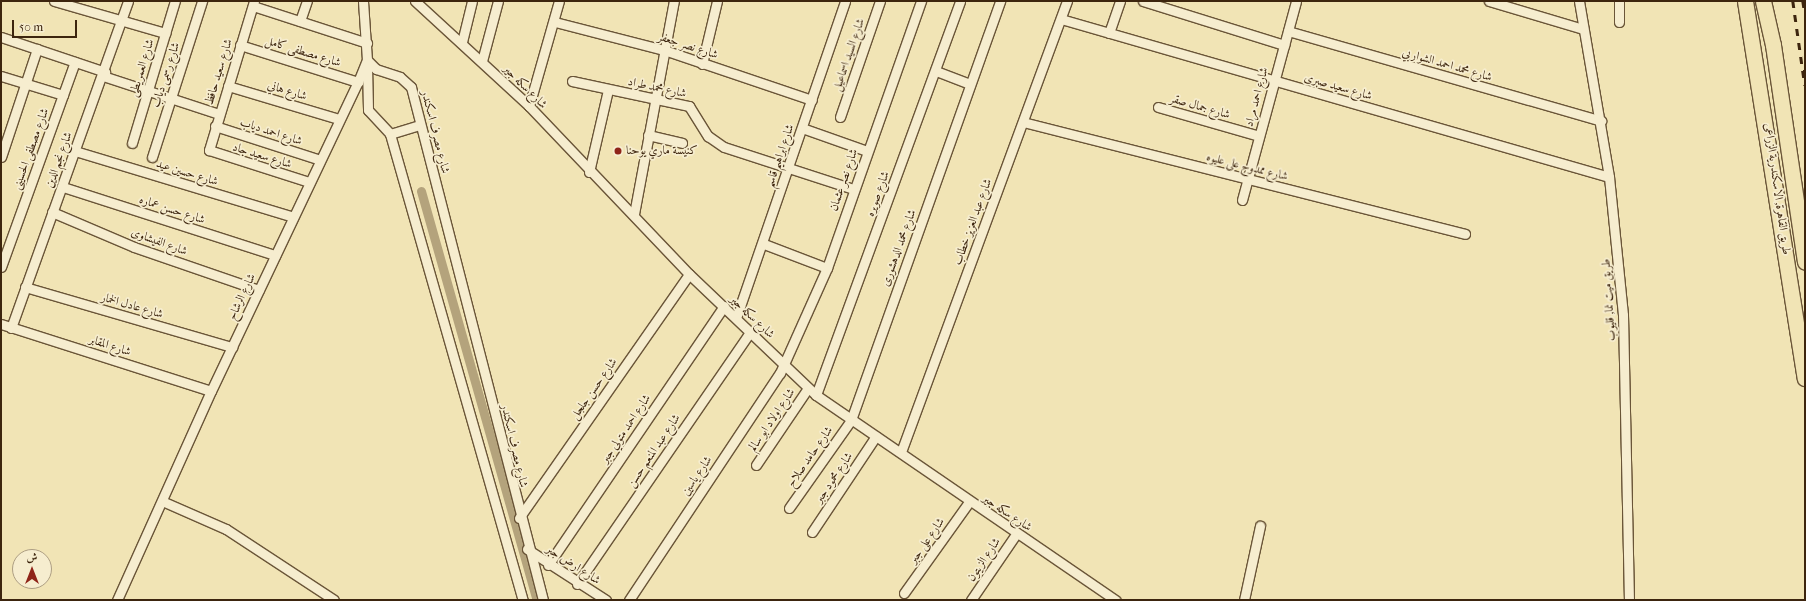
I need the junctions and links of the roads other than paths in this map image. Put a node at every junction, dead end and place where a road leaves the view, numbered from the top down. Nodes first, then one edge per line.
1 (54, 1) edge
2 (128, 1) edge
3 (175, 1) edge
4 (202, 1) edge
5 (307, 1) edge
6 (364, 1) edge
7 (416, 1) edge
8 (472, 1) edge
9 (498, 1) edge
10 (560, 1) edge
11 (674, 1) edge
12 (717, 1) edge
13 (880, 1) edge
14 (921, 1) edge
15 (960, 1) edge
16 (1000, 1) edge
17 (1067, 1) edge
18 (1120, 1) edge
19 (1143, 1) edge
20 (1296, 1) edge
21 (1489, 1) edge
22 (1579, 1) edge
23 (1619, 1) edge
24 (1745, 1) edge
25 (1763, 1) edge
26 (841, 2) edge
27 (253, 3) edge
28 (74, 4) edge
29 (1174, 6) edge
30 (1060, 19) junction
31 (123, 21) junction
32 (300, 21) junction
33 (555, 22) junction
34 (1619, 22) dead end
35 (1583, 29) junction
36 (1288, 31) junction
37 (165, 33) junction
38 (1109, 33) junction
39 (1, 37) edge
40 (462, 42) junction
41 (367, 43) junction
42 (1284, 44) junction
43 (240, 45) junction
44 (37, 49) junction
45 (664, 50) junction
46 (367, 60) junction
47 (482, 61) junction
48 (75, 62) junction
49 (702, 64) junction
50 (936, 71) junction
51 (104, 74) junction
52 (1, 76) edge
53 (572, 81) dead end
54 (1274, 81) junction
55 (358, 82) junction
56 (25, 83) junction
57 (970, 84) junction
58 (228, 86) junction
59 (608, 90) junction
60 (148, 91) junction
61 (63, 95) junction
62 (171, 99) junction
63 (812, 100) junction
64 (654, 101) junction
65 (529, 106) junction
66 (1158, 107) dead end
67 (218, 114) junction
68 (840, 117) dead end
69 (339, 119) junction
70 (1600, 121) junction
71 (1023, 122) junction
72 (215, 126) junction
73 (419, 126) junction
74 (802, 128) junction
75 (390, 134) junction
76 (648, 135) junction
77 (1259, 136) junction
78 (132, 143) dead end
79 (682, 143) dead end
80 (209, 150) joint
81 (867, 151) junction
82 (76, 152) junction
83 (1, 157) edge
84 (152, 157) dead end
85 (320, 160) junction
86 (787, 169) junction
87 (589, 172) junction
88 (1609, 177) junction
89 (1248, 179) junction
90 (309, 182) junction
91 (63, 187) junction
92 (853, 189) junction
93 (1242, 200) dead end
94 (52, 212) junction
95 (634, 214) junction
96 (292, 217) junction
97 (1466, 234) dead end
98 (764, 244) junction
99 (275, 255) junction
100 (1805, 262) edge
101 (1, 267) edge
102 (827, 268) junction
103 (689, 274) junction
104 (26, 287) junction
105 (259, 290) junction
106 (724, 306) junction
107 (736, 318) junction
108 (1, 324) edge
109 (11, 328) junction
110 (750, 332) junction
111 (232, 347) junction
112 (784, 365) junction
113 (1805, 378) edge
114 (808, 388) junction
115 (211, 391) junction
116 (816, 395) junction
117 (851, 420) junction
118 (876, 436) junction
119 (901, 452) junction
120 (756, 466) dead end
121 (162, 501) junction
122 (969, 502) junction
123 (789, 508) dead end
124 (519, 518) junction
125 (1260, 526) dead end
126 (812, 532) dead end
127 (1016, 534) junction
128 (527, 549) junction
129 (548, 565) junction
130 (577, 584) junction
131 (904, 593) dead end
132 (117, 600) edge
133 (334, 600) edge
134 (523, 600) edge
135 (542, 600) edge
136 (606, 600) edge
137 (629, 600) edge
138 (971, 600) edge
139 (1115, 600) edge
140 (1244, 600) edge
141 (1629, 600) edge

1 - 28 street
2 - 31 street, شارع نجم الدين
3 - 37 street, شارع العمريطى
4 - 62 street, شارع رسمى دياب
5 - 32 street
6 - 41 street, شارع الرشاح
7 - 40 street, شارع سكه جير
8 - 40 street
9 - 47 street
10 - 33 street
11 - 45 street
12 - 49 street
13 - 68 street, شارع السيد اسماعيل
14 - 81 street, شارع نصر عثمان
15 - 50 street, شارع صويره
16 - 57 street, شارع محمد الدهشورى
17 - 30 street, شارع عبد العزيز خطاب
18 - 38 street
19 - 29 street
20 - 36 street, شارع احمد مراد
21 - 35 street
22 - 35 street, طريق ميت نما, قليوب
23 - 34 street
24 - 113 highway, طريق القاهرة, الاسكندرية الزراعى
25 - 100 highway, طريق القاهرة, الاسكندرية الزراعى
26 - 63 street, شارع ابراهيم قاسم
27 - 32 street
27 - 43 street, شارع سعيد حافظ
28 - 31 street
29 - 42 street
30 - 38 street, شارع سعيد صبرى
30 - 71 street, شارع عبد العزيز خطاب
31 - 37 street
31 - 51 street, شارع نجم الدين
32 - 41 street
33 - 45 street, شارع نصر جعفر
33 - 65 street
35 - 70 street, طريق ميت نما, قليوب
36 - 42 street, شارع احمد مراد
36 - 70 street, شارع محمد احمد الشواربي
37 - 60 street, شارع العمريطى
38 - 54 street, شارع سعيد صبرى
39 - 44 street
40 - 47 street, شارع سكه جير
41 - 46 street, شارع الرشاح
42 - 54 street, شارع احمد مراد
43 - 55 street, شارع مصطفى كامل
43 - 58 street, شارع سعيد حافظ
44 - 48 street
44 - 56 street
45 - 49 street, شارع نصر جعفر
45 - 64 street
46 - 55 street, شارع الرشاح
46 - 73 street, شارع مصرف اسكندر
46 - 75 street
47 - 65 street, شارع سكه جير
48 - 51 street
48 - 61 street, شارع مصطفى الحسينى
49 - 63 street, شارع نصر جعفر
50 - 57 street
50 - 116 street, شارع صويره
51 - 60 street
51 - 82 street, شارع نجم الدين
52 - 56 street
53 - 59 street, شارع محمد طراد
54 - 77 street, شارع احمد مراد
54 - 88 street, شارع سعيد صبرى
55 - 69 street, شارع الرشاح
56 - 61 street
56 - 83 street
57 - 117 street, شارع محمد الدهشورى
58 - 67 street, شارع سعيد حافظ
58 - 69 street, شارع هاني
59 - 64 street, شارع محمد طراد
59 - 87 street
60 - 62 street
60 - 78 street, شارع العمريطى
61 - 101 street, شارع مصطفى الحسينى
62 - 67 street
62 - 84 street, شارع رسمى دياب
63 - 74 street, شارع ابراهيم قاسم
64 - 76 street
64 - 86 street, شارع محمد طراد
65 - 87 street, شارع سكه جير
66 - 77 street, شارع جمال صقر
67 - 72 street, شارع سعيد حافظ
69 - 85 street, شارع الرشاح
70 - 88 street, طريق ميت نما, قليوب
71 - 89 street, شارع ممدوح على عليوه
71 - 119 street, شارع عبد العزيز خطاب
72 - 80 street, شارع سعيد حافظ
72 - 85 street, شارع احمد دياب
73 - 75 street
73 - 124 street, شارع مصرف اسكندر
74 - 81 street
74 - 86 street, شارع ابراهيم قاسم
75 - 134 street
76 - 79 street
76 - 95 street
77 - 89 street, شارع احمد مراد
80 - 90 street, شارع سعيد جاد
81 - 92 street, شارع نصر عثمان
82 - 91 street, شارع نجم الدين
82 - 96 street, شارع حسين عيد
85 - 90 street, شارع الرشاح
86 - 92 street, شارع محمد طراد
86 - 98 street, شارع ابراهيم قاسم
87 - 95 street, شارع سكه جير
88 - 141 street, طريق ميت نما, قليوب
89 - 93 street, شارع احمد مراد
89 - 97 street, شارع ممدوح على عليوه
90 - 96 street, شارع الرشاح
91 - 94 street, شارع نجم الدين
91 - 99 street, شارع حسن عماره
92 - 102 street, شارع نصر عثمان
94 - 104 street, شارع نجم الدين
94 - 105 street, شارع الفيشاوى
95 - 103 street, شارع سكه جير
96 - 99 street, شارع الرشاح
98 - 102 street
98 - 107 street, شارع ابراهيم قاسم
99 - 105 street, شارع الرشاح
102 - 112 street, شارع نصر عثمان
103 - 106 street, شارع سكه جير
103 - 124 street, شارع حسن جلجل
104 - 109 street, شارع نجم الدين
104 - 111 street, شارع عادل الخمار
105 - 111 street, شارع الرشاح
106 - 107 street, شارع سكه جير
106 - 129 street, شارع احمد متولي جبر
107 - 110 street, شارع سكه جير
108 - 109 street, شارع المقابر
109 - 115 street, شارع المقابر
110 - 112 street, شارع سكه جير
110 - 130 street, شارع عبد المنعم حسن
111 - 115 street, شارع الرشاح
112 - 114 street, شارع سكه جير
112 - 137 street, شارع ياسين
114 - 116 street, شارع سكه جير
114 - 120 street, شارع اولاد ابو سالم
115 - 121 street, شارع الرشاح
116 - 117 street, شارع سكه جير
117 - 118 street, شارع سكه جير
117 - 123 street, شارع حامد صلاح
118 - 119 street, شارع سكه جير
118 - 126 street, شارع محمود جبر
119 - 122 street, شارع سكه جير
121 - 132 street, شارع الرشاح
121 - 133 street
122 - 127 street, شارع سكه جير
122 - 131 street, شارع على جبر
124 - 128 street, شارع مصرف اسكندر
125 - 140 street
127 - 138 street, شارع الزيتون
127 - 139 street, شارع سكه جير
128 - 129 street, شارع ارض جبر
128 - 135 street, شارع مصرف اسكندر
129 - 130 street, شارع ارض جبر
130 - 136 street, شارع ارض جبر

